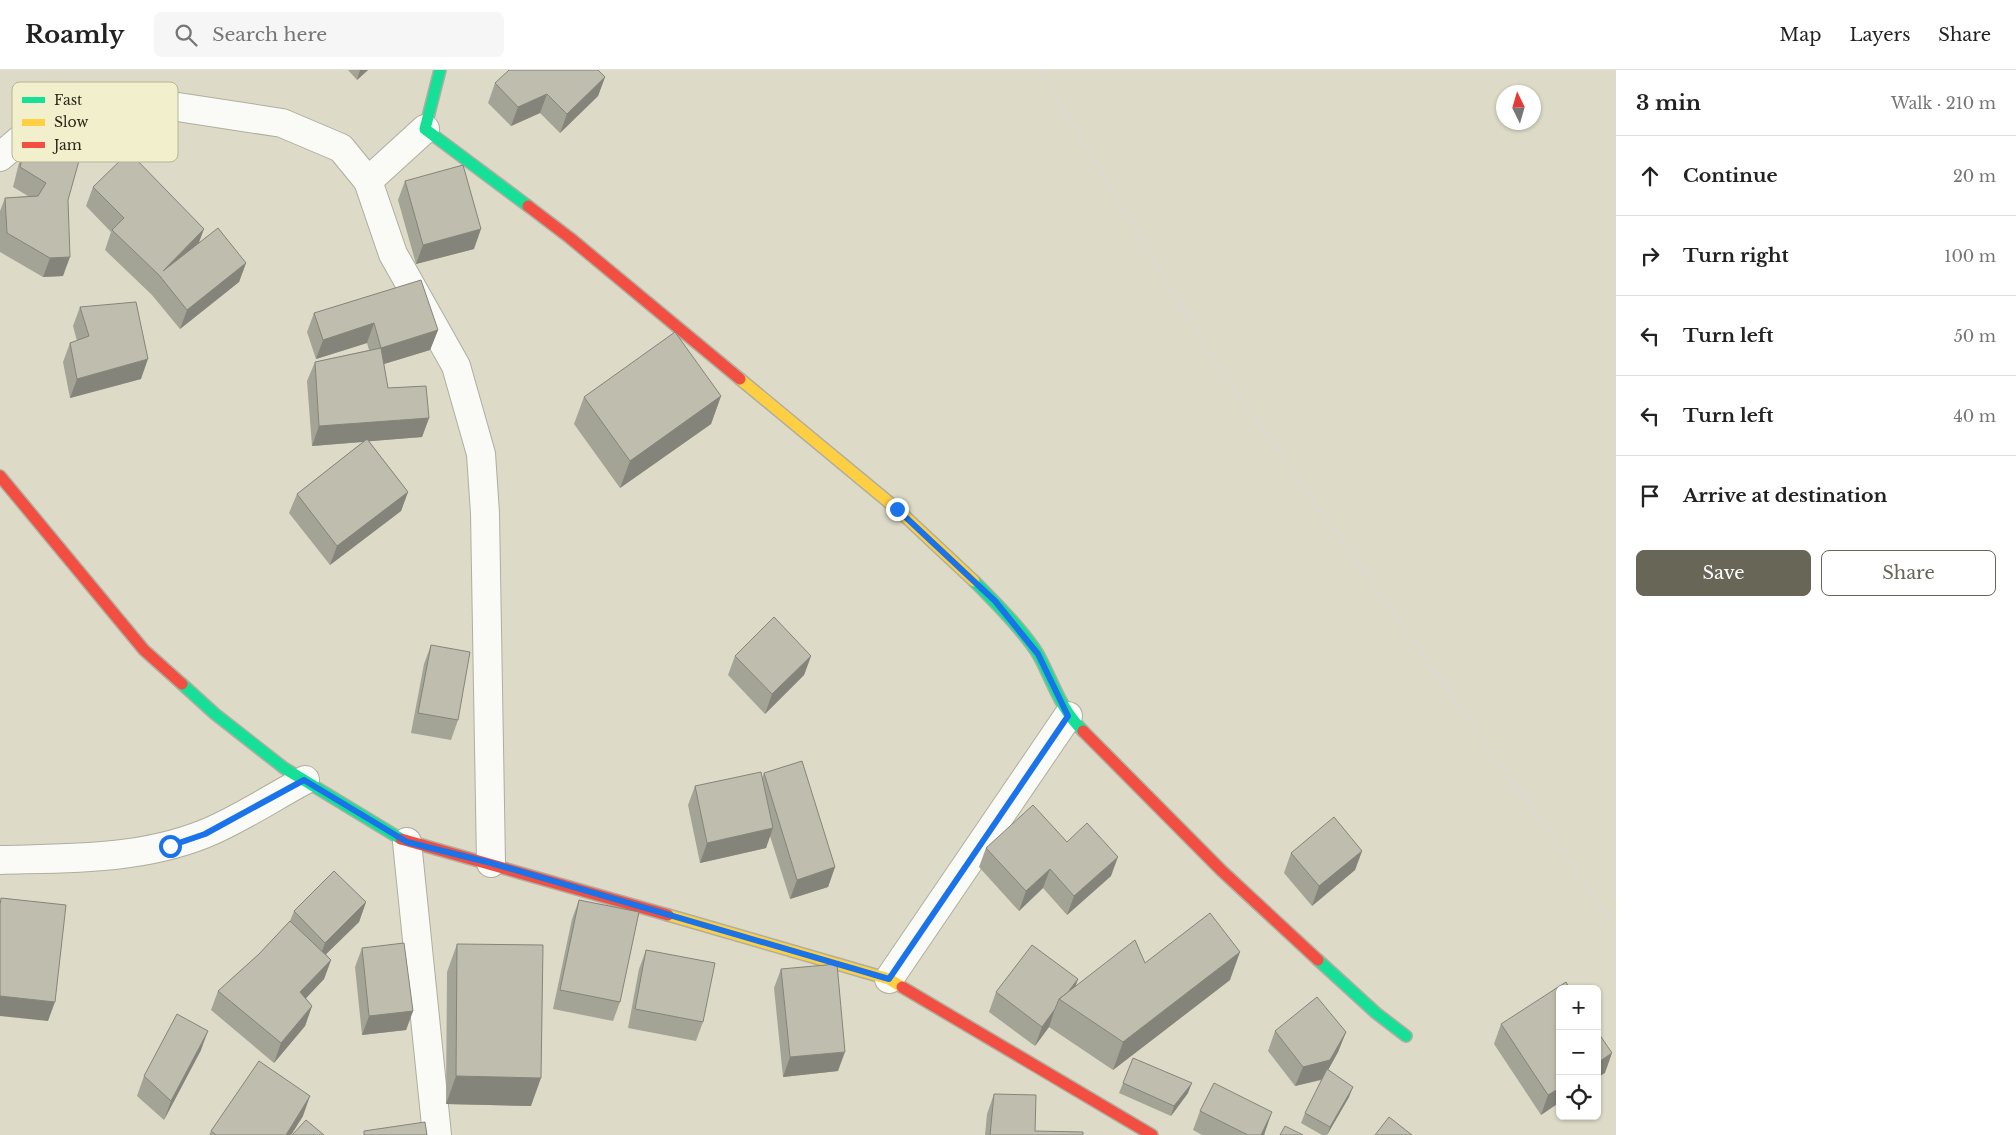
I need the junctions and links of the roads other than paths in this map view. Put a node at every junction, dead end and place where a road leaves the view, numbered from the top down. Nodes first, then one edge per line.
1 (440, 70) edge
2 (178, 107) edge
3 (425, 129) junction
4 (12, 147) edge
5 (0, 157) edge
6 (368, 181) junction
7 (0, 476) edge
8 (1068, 716) junction
9 (304, 780) junction
10 (407, 842) junction
11 (0, 860) edge
12 (491, 863) junction
13 (889, 979) junction
14 (1406, 1036) dead end
15 (437, 1135) edge
16 (1152, 1135) edge

1 - 3 street
2 - 6 street
3 - 6 street
3 - 8 street
4 - 5 street
6 - 12 street
7 - 9 street
8 - 13 street
8 - 14 street
9 - 10 street
9 - 11 street
10 - 12 street
10 - 15 street
12 - 13 street
13 - 16 street

